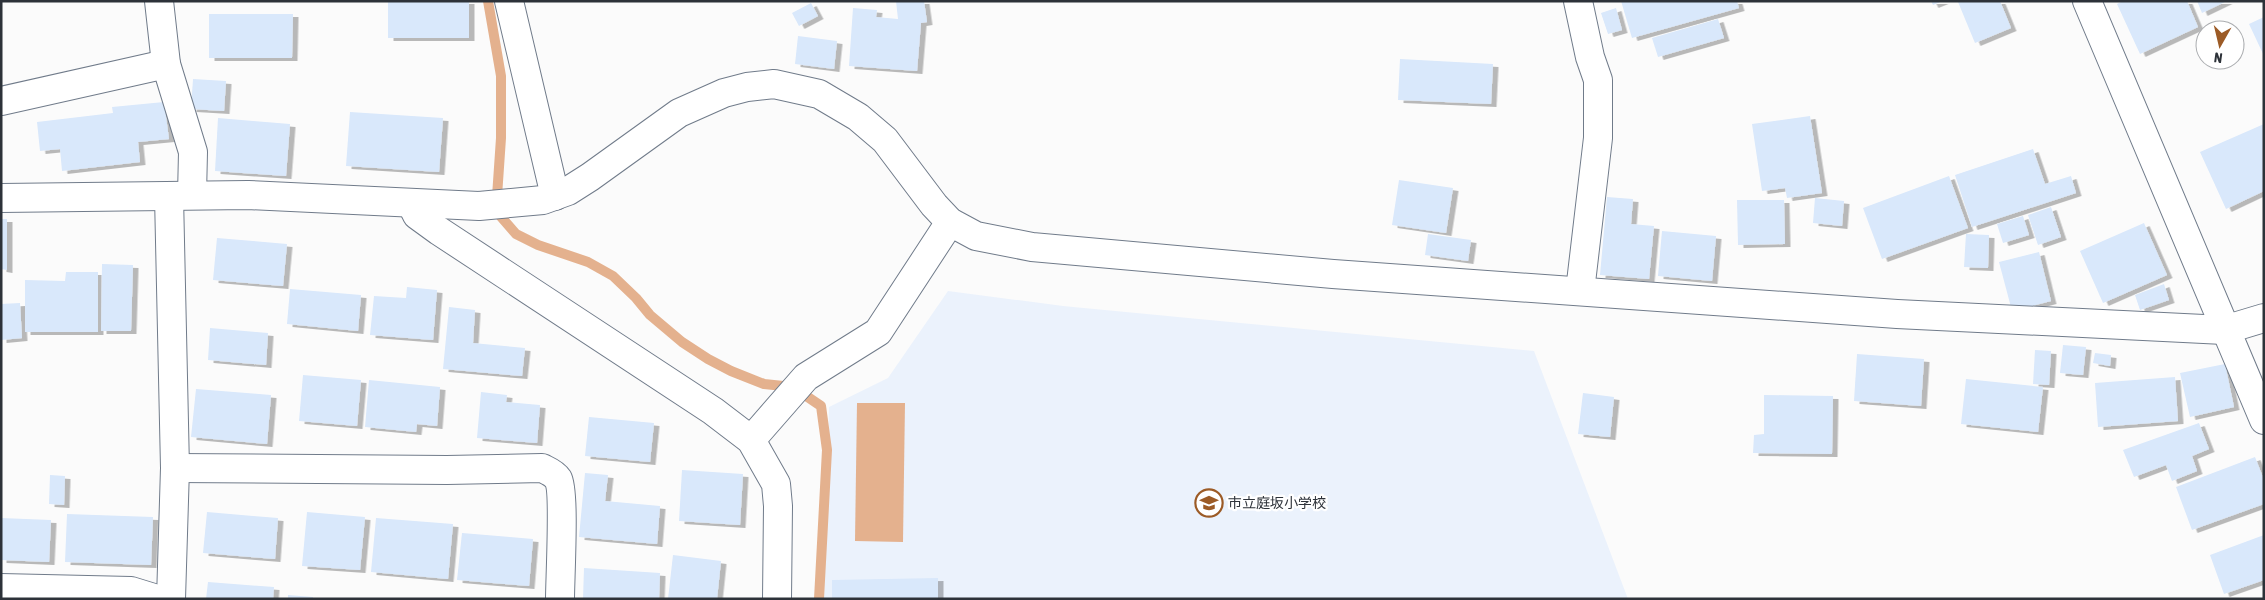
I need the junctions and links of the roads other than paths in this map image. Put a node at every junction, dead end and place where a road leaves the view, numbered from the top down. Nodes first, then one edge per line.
1 (159, 1) edge
2 (509, 1) edge
3 (1578, 1) edge
4 (2087, 1) edge
5 (166, 64) junction
6 (1, 101) edge
7 (180, 196) junction
8 (555, 196) junction
9 (1, 198) edge
10 (412, 204) junction
11 (950, 222) junction
12 (1580, 291) junction
13 (2264, 318) edge
14 (2224, 330) junction
15 (2264, 420) edge
16 (751, 440) junction
17 (175, 468) junction
18 (1, 588) edge
19 (157, 599) edge
20 (171, 599) edge
21 (560, 599) edge
22 (778, 599) edge

1 - 5 street
2 - 8 street
3 - 12 street
4 - 14 street
5 - 6 street
5 - 7 street
7 - 9 street
7 - 10 street
7 - 17 street
8 - 10 street
8 - 11 street
10 - 16 street
11 - 12 street
11 - 16 street
12 - 14 street
13 - 14 street
14 - 15 street
16 - 22 street
17 - 20 street
17 - 21 street
18 - 19 street

